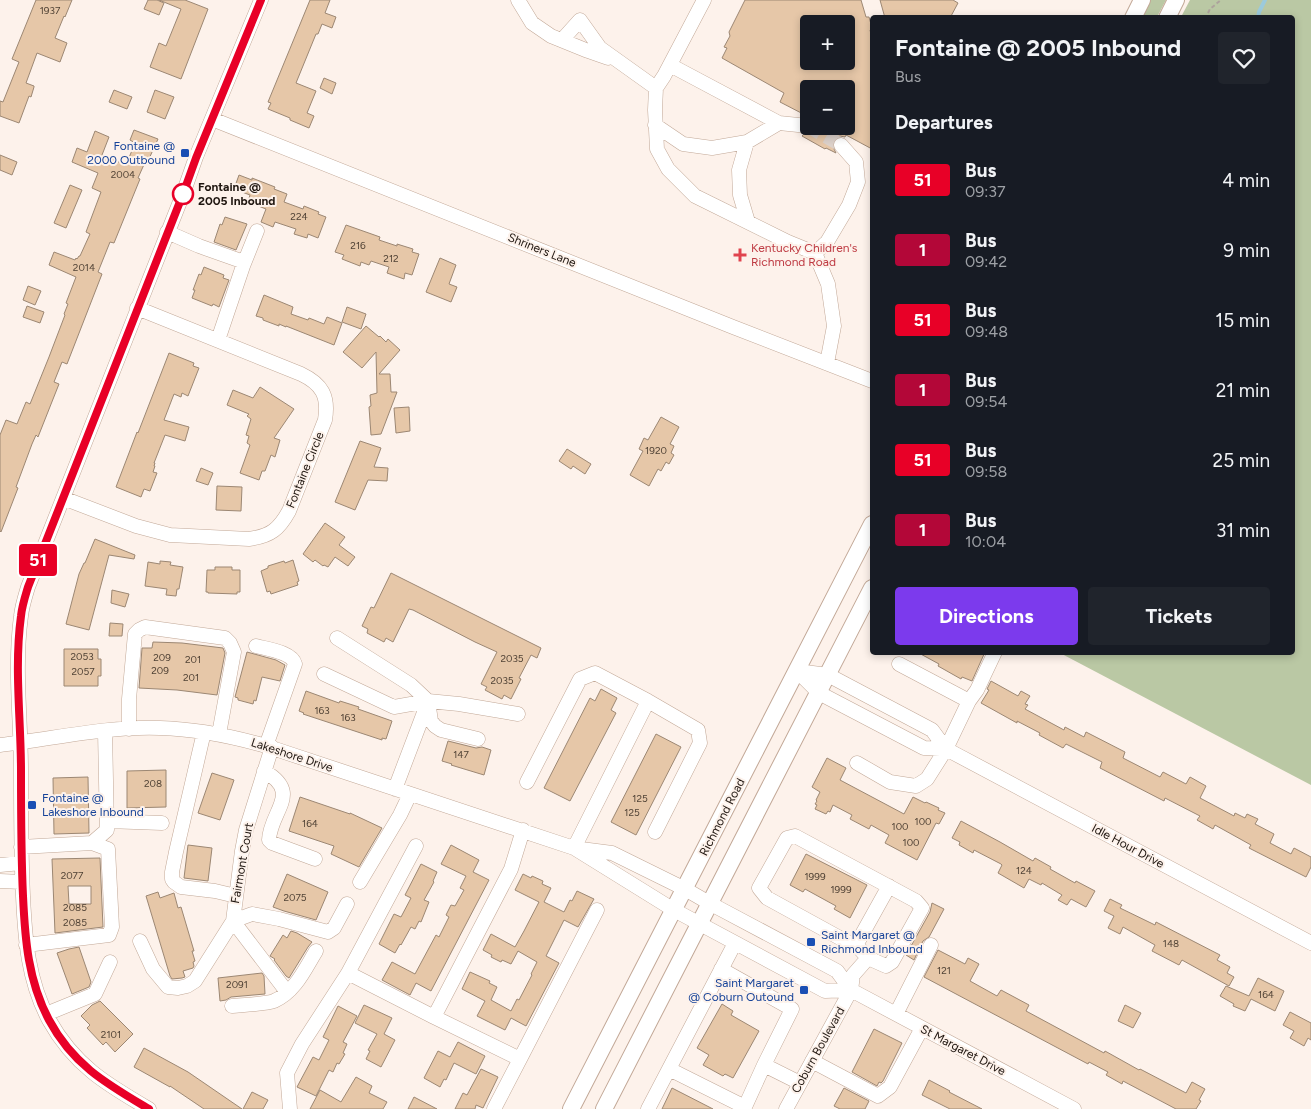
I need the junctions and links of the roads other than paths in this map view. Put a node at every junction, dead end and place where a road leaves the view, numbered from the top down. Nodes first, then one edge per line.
1 (261, 0) edge
2 (518, 0) edge
3 (704, 0) edge
4 (1142, 0) edge
5 (1176, 0) edge
6 (1134, 15) edge
7 (1168, 15) edge
8 (562, 40) junction
9 (618, 62) junction
10 (670, 65) junction
11 (656, 88) junction
12 (212, 119) junction
13 (779, 123) junction
14 (655, 125) junction
15 (800, 125) edge
16 (747, 142) junction
17 (841, 145) tunnel mouth
18 (748, 222) junction
19 (257, 231) dead end
20 (167, 232) junction
21 (815, 253) junction
22 (244, 262) junction
23 (137, 308) junction
24 (218, 340) junction
25 (827, 363) junction
26 (870, 380) edge
27 (63, 498) junction
28 (870, 528) edge
29 (870, 592) edge
30 (337, 638) dead end
31 (256, 646) dead end
32 (994, 655) edge
33 (899, 664) dead end
34 (797, 671) junction
35 (324, 674) dead end
36 (828, 675) junction
37 (819, 693) junction
38 (428, 701) junction
39 (648, 701) junction
40 (969, 701) junction
41 (518, 714) dead end
42 (129, 729) junction
43 (104, 731) junction
44 (204, 732) junction
45 (219, 734) junction
46 (478, 739) dead end
47 (20, 742) junction
48 (0, 745) edge
49 (268, 747) junction
50 (946, 749) junction
51 (857, 763) dead end
52 (264, 771) junction
53 (527, 782) dead end
54 (395, 789) junction
55 (410, 794) junction
56 (107, 821) junction
57 (162, 823) dead end
58 (523, 830) junction
59 (655, 832) dead end
60 (92, 842) junction
61 (416, 846) dead end
62 (21, 847) junction
63 (574, 848) junction
64 (315, 859) dead end
65 (21, 863) junction
66 (0, 865) edge
67 (0, 881) edge
68 (22, 882) junction
69 (360, 882) dead end
70 (889, 886) junction
71 (685, 889) junction
72 (236, 896) junction
73 (346, 904) dead end
74 (711, 904) junction
75 (597, 910) dead end
76 (674, 910) junction
77 (233, 921) junction
78 (700, 925) junction
79 (140, 942) dead end
80 (735, 943) junction
81 (1311, 943) edge
82 (26, 945) junction
83 (931, 945) dead end
84 (855, 946) junction
85 (316, 951) dead end
86 (868, 958) junction
87 (110, 962) dead end
88 (721, 970) junction
89 (348, 972) junction
90 (851, 990) junction
91 (287, 992) junction
92 (232, 1006) dead end
93 (46, 1014) junction
94 (896, 1014) junction
95 (434, 1017) junction
96 (922, 1028) junction
97 (520, 1059) junction
98 (812, 1061) junction
99 (764, 1065) junction
100 (669, 1070) junction
101 (800, 1083) junction
102 (292, 1108) edge
103 (744, 1108) edge
104 (149, 1109) edge
105 (494, 1109) edge
106 (571, 1109) edge
107 (604, 1109) edge
108 (648, 1109) edge
109 (786, 1109) edge
110 (1074, 1109) edge

1 - 12 street
2 - 8 street
3 - 10 street
4 - 6 main road
5 - 7 main road
8 - 9 street
8 - 9 street
9 - 11 street
10 - 11 street
10 - 13 street
11 - 14 street
12 - 20 street
12 - 25 street, Shriners Lane
13 - 15 street
13 - 16 street
14 - 16 street
14 - 18 street
16 - 18 street
17 - 21 street
18 - 21 street
19 - 22 street
20 - 22 street
20 - 23 street
21 - 25 street
22 - 24 street
23 - 24 street, Fontaine Circle
23 - 27 street
24 - 27 street, Fontaine Circle
25 - 26 street, Shriners Lane
27 - 47 street
28 - 34 main road, Richmond Road
29 - 36 main road
30 - 38 street
31 - 49 street, Fairmont Court
32 - 40 street
33 - 40 street
34 - 36 street, Idle Hour Drive
34 - 37 street, Idle Hour Drive
34 - 71 main road, Richmond Road
35 - 38 street
36 - 37 main road
36 - 50 street, Idle Hour Drive
37 - 50 street, Idle Hour Drive
37 - 74 main road
38 - 41 street
38 - 46 street
38 - 54 street
39 - 53 street
39 - 59 street
39 - 63 street
40 - 50 street
42 - 43 street, Lakeshore Drive
42 - 44 street, Lakeshore Drive
42 - 45 street
43 - 47 street, Lakeshore Drive
43 - 56 street
44 - 45 street, Lakeshore Drive
44 - 72 street
45 - 49 street, Lakeshore Drive
47 - 48 street, Lakeshore Drive
47 - 62 street
49 - 52 street, Fairmont Court
49 - 54 street, Lakeshore Drive
50 - 51 street
50 - 81 street, Idle Hour Drive
52 - 64 street
52 - 72 street, Fairmont Court
54 - 55 street, Lakeshore Drive
55 - 58 street, Lakeshore Drive
55 - 69 street
56 - 57 street
56 - 60 street
58 - 63 street, Lakeshore Drive
58 - 95 street
60 - 62 street
60 - 82 street
61 - 89 street
62 - 65 street
63 - 71 street, Lakeshore Drive
63 - 76 street, Lakeshore Drive
65 - 66 street
65 - 68 street
67 - 68 street
68 - 82 street
70 - 84 street
70 - 84 street
70 - 86 street
71 - 74 street, Lakeshore Drive
71 - 76 main road, Richmond Road
72 - 77 street, Fairmont Court
73 - 77 street
74 - 78 main road
74 - 90 street, St Margaret Drive
75 - 97 street
76 - 78 street, Lakeshore Drive
76 - 106 main road, Richmond Road
77 - 79 street
77 - 91 street
78 - 80 street
78 - 107 main road
80 - 88 street
80 - 90 street
82 - 93 street
83 - 94 street
84 - 86 street
85 - 91 street
86 - 90 street, Coburn Boulevard
87 - 93 street
88 - 99 street
88 - 100 street
89 - 95 street
89 - 102 street
90 - 94 street, St Margaret Drive
90 - 98 street, Coburn Boulevard
91 - 92 street
93 - 104 street
94 - 96 street, St Margaret Drive
95 - 97 street
96 - 98 street
96 - 110 street, St Margaret Drive
97 - 105 street
98 - 101 street, Coburn Boulevard
99 - 101 street
99 - 103 street
100 - 103 street
100 - 108 street
101 - 109 street, Coburn Boulevard

